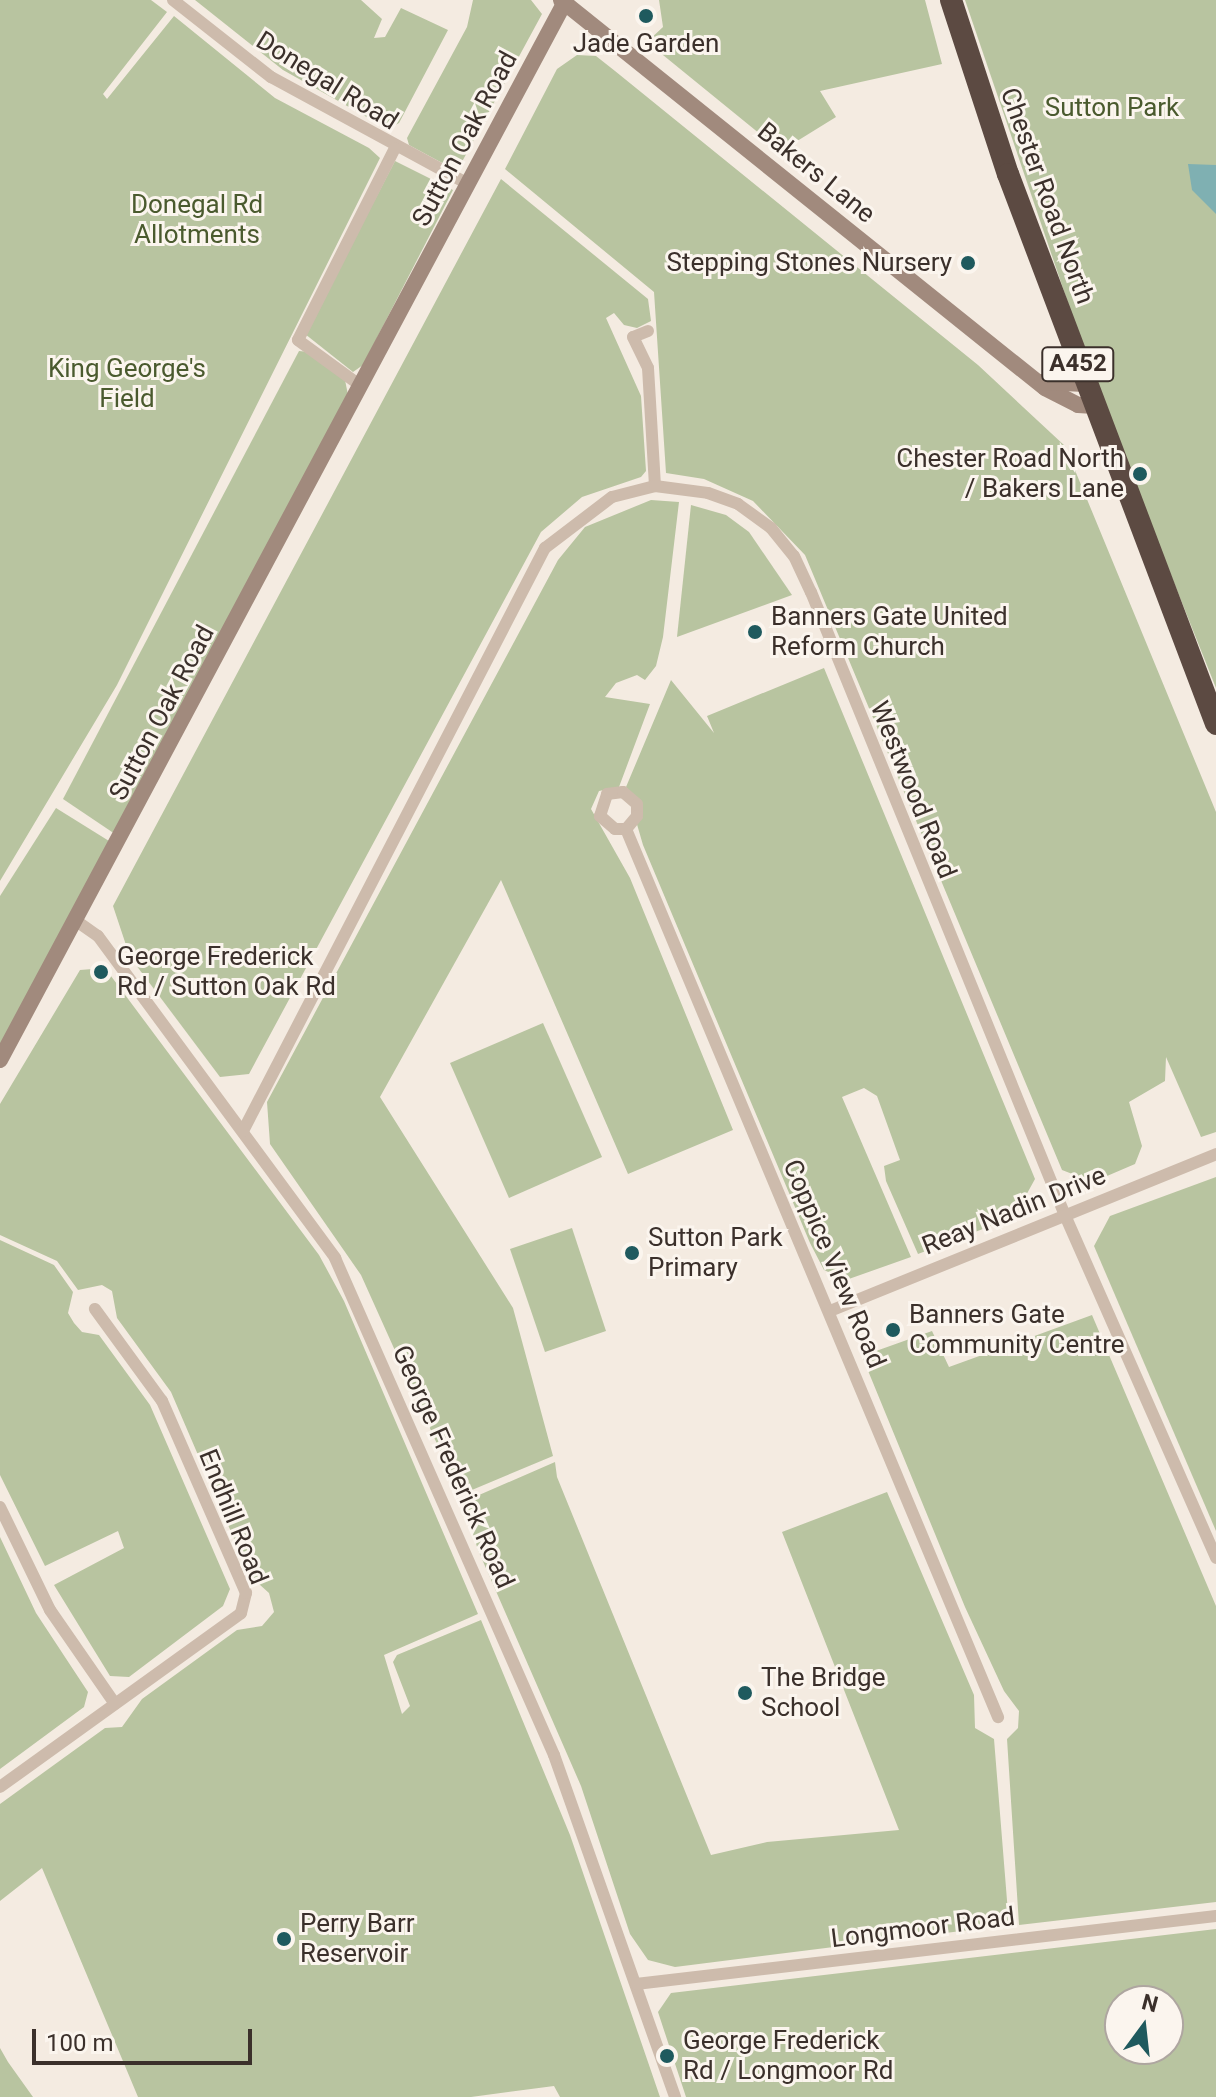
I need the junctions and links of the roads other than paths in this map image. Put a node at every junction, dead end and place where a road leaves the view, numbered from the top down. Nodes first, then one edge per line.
1 (173, 0) edge
2 (951, 0) edge
3 (564, 1) edge
4 (395, 148) junction
5 (468, 184) junction
6 (624, 325) dead end
7 (648, 331) dead end
8 (633, 337) junction
9 (1042, 382) junction
10 (1085, 384) junction
11 (361, 386) junction
12 (1094, 406) junction
13 (655, 486) junction
14 (1216, 724) edge
15 (626, 829) dead end
16 (75, 920) junction
17 (0, 1060) edge
18 (243, 1131) junction
19 (1216, 1154) edge
20 (1064, 1213) junction
21 (95, 1309) dead end
22 (830, 1311) junction
23 (0, 1507) edge
24 (1216, 1558) edge
25 (115, 1704) junction
26 (998, 1717) dead end
27 (0, 1787) edge
28 (1216, 1916) edge
29 (636, 1984) junction
30 (675, 2097) edge

1 - 4 street, Donegal Road
2 - 10 highway, Chester Road North / A452
3 - 5 main road, Sutton Oak Road
3 - 9 main road, Bakers Lane
4 - 5 street, Donegal Road
4 - 11 street
5 - 11 main road, Sutton Oak Road
6 - 8 street
7 - 8 street
8 - 13 street
9 - 10 main road
9 - 12 main road, Bakers Lane
10 - 12 highway, Chester Road North / A452
11 - 16 main road, Sutton Oak Road
12 - 14 highway, Chester Road North / A452
13 - 18 street, Westwood Road
13 - 20 street, Westwood Road
15 - 22 street, Coppice View Road
16 - 17 main road, Sutton Oak Road
16 - 18 street, George Frederick Road
18 - 29 street, George Frederick Road
19 - 20 street, Reay Nadin Drive
20 - 22 street, Reay Nadin Drive
20 - 24 street, Westwood Road
21 - 25 street, Endhill Road
22 - 26 street, Coppice View Road
23 - 25 street
25 - 27 street, Endhill Road
28 - 29 street, Longmoor Road
29 - 30 street, George Frederick Road

